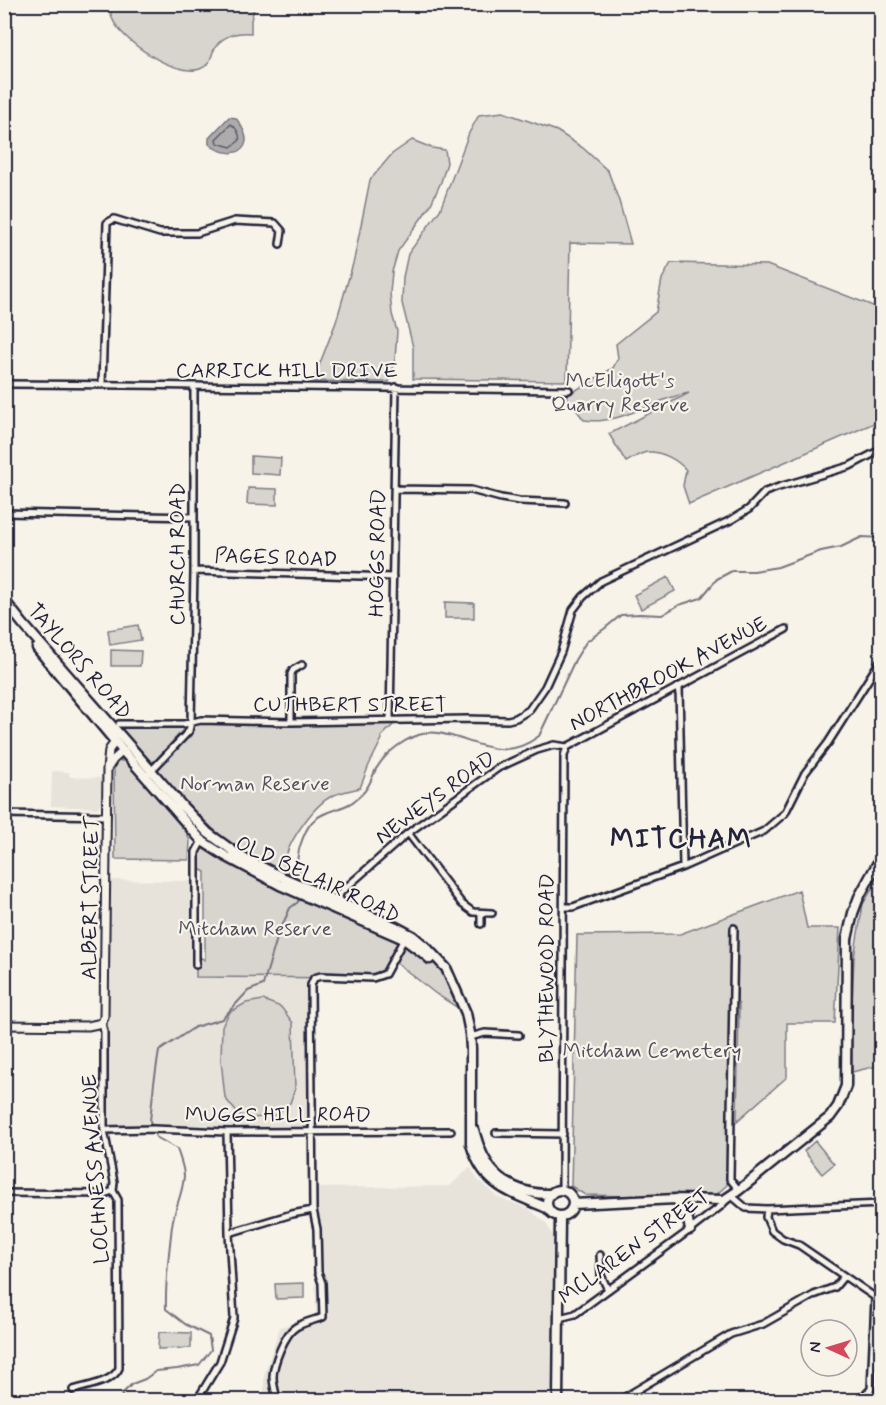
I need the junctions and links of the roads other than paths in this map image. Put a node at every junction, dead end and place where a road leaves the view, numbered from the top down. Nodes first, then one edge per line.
1 (280, 244) dead end
2 (4, 384) edge
3 (102, 384) junction
4 (194, 386) junction
5 (396, 387) junction
6 (569, 390) dead end
7 (882, 449) edge
8 (395, 489) junction
9 (566, 503) dead end
10 (4, 513) edge
11 (194, 517) junction
12 (194, 572) junction
13 (393, 577) junction
14 (4, 600) edge
15 (4, 608) edge
16 (786, 629) dead end
17 (882, 658) edge
18 (302, 664) dead end
19 (680, 687) junction
20 (390, 720) junction
21 (191, 722) junction
22 (291, 722) junction
23 (119, 724) dead end
24 (119, 739) junction
25 (567, 747) junction
26 (126, 748) junction
27 (107, 769) junction
28 (149, 774) junction
29 (4, 814) edge
30 (107, 816) junction
31 (208, 833) junction
32 (408, 833) junction
33 (202, 841) junction
34 (882, 855) edge
35 (683, 867) junction
36 (282, 881) junction
37 (334, 904) junction
38 (564, 908) junction
39 (481, 913) junction
40 (492, 914) dead end
41 (481, 924) dead end
42 (735, 928) dead end
43 (406, 936) junction
44 (196, 965) dead end
45 (100, 1024) junction
46 (4, 1025) edge
47 (519, 1035) dead end
48 (470, 1037) junction
49 (471, 1118) junction
50 (104, 1130) junction
51 (311, 1131) junction
52 (451, 1131) dead end
53 (227, 1132) junction
54 (496, 1133) dead end
55 (563, 1134) junction
56 (562, 1190) junction
57 (113, 1191) junction
58 (4, 1193) edge
59 (551, 1194) junction
60 (733, 1195) junction
61 (676, 1199) junction
62 (573, 1204) junction
63 (882, 1204) edge
64 (547, 1208) junction
65 (768, 1209) junction
66 (313, 1210) junction
67 (560, 1217) junction
68 (690, 1230) junction
69 (228, 1233) junction
70 (600, 1255) dead end
71 (844, 1276) junction
72 (608, 1290) junction
73 (875, 1298) junction
74 (882, 1302) edge
75 (559, 1318) junction
76 (73, 1390) dead end
77 (198, 1401) edge
78 (277, 1401) edge
79 (558, 1401) edge
80 (620, 1401) edge
81 (856, 1401) edge

1 - 3 street
2 - 3 street, CARRICK HILL DRIVE
3 - 4 street, CARRICK HILL DRIVE
4 - 5 street, CARRICK HILL DRIVE
4 - 11 street, CHURCH ROAD
5 - 6 street, CARRICK HILL DRIVE
5 - 8 street, HOGGS ROAD
7 - 20 street, CUTHBERT STREET
8 - 9 street
8 - 13 street, HOGGS ROAD
10 - 11 street
11 - 12 street, CHURCH ROAD
12 - 13 street, PAGES ROAD
12 - 21 street, CHURCH ROAD
13 - 20 street, HOGGS ROAD
14 - 24 main road, TAYLORS ROAD
15 - 24 main road, TAYLORS ROAD
16 - 19 street, NORTHBROOK AVENUE
17 - 35 street
18 - 22 street
19 - 25 street, NORTHBROOK AVENUE
19 - 35 street
20 - 22 street, CUTHBERT STREET
21 - 22 street, CUTHBERT STREET
21 - 23 street, CUTHBERT STREET
21 - 28 street
24 - 26 main road, TAYLORS ROAD
24 - 27 street, ALBERT STREET
25 - 32 street, NEWEYS ROAD
25 - 38 street, BLYTHEWOOD ROAD
26 - 27 street
26 - 28 main road, OLD BELAIR ROAD
27 - 30 street, ALBERT STREET
28 - 31 main road, OLD BELAIR ROAD
28 - 33 main road, OLD BELAIR ROAD
29 - 30 street
30 - 45 street, ALBERT STREET
31 - 33 street
31 - 36 main road, OLD BELAIR ROAD
32 - 37 street, NEWEYS ROAD
32 - 39 street
33 - 36 main road, OLD BELAIR ROAD
33 - 44 street
34 - 60 main road
35 - 38 street
36 - 37 main road, OLD BELAIR ROAD
37 - 43 main road, OLD BELAIR ROAD
38 - 55 street, BLYTHEWOOD ROAD
39 - 40 street
39 - 41 street
42 - 60 street
43 - 48 main road, OLD BELAIR ROAD
43 - 51 street
45 - 46 street
45 - 50 street, LOCHNESS AVENUE
47 - 48 street
48 - 49 main road, OLD BELAIR ROAD
49 - 59 main road, OLD BELAIR ROAD
49 - 64 main road, OLD BELAIR ROAD
50 - 53 street, MUGGS HILL ROAD
50 - 57 street, LOCHNESS AVENUE
51 - 52 street, MUGGS HILL ROAD
51 - 53 street, MUGGS HILL ROAD
51 - 66 street
53 - 69 street
54 - 55 street
55 - 56 street, BLYTHEWOOD ROAD
56 - 59 main road
56 - 62 main road
57 - 58 street
57 - 76 street, LOCHNESS AVENUE
59 - 64 main road
60 - 61 main road
60 - 65 street
60 - 68 street, MCLAREN STREET
61 - 62 main road
61 - 68 main road
62 - 67 main road
63 - 65 street
64 - 67 main road
65 - 71 street
66 - 69 street
66 - 78 street
67 - 75 main road
68 - 72 street, MCLAREN STREET
69 - 77 street
70 - 72 street
71 - 73 street
71 - 80 street
72 - 75 street, MCLAREN STREET
73 - 74 street
73 - 81 street
75 - 79 main road

